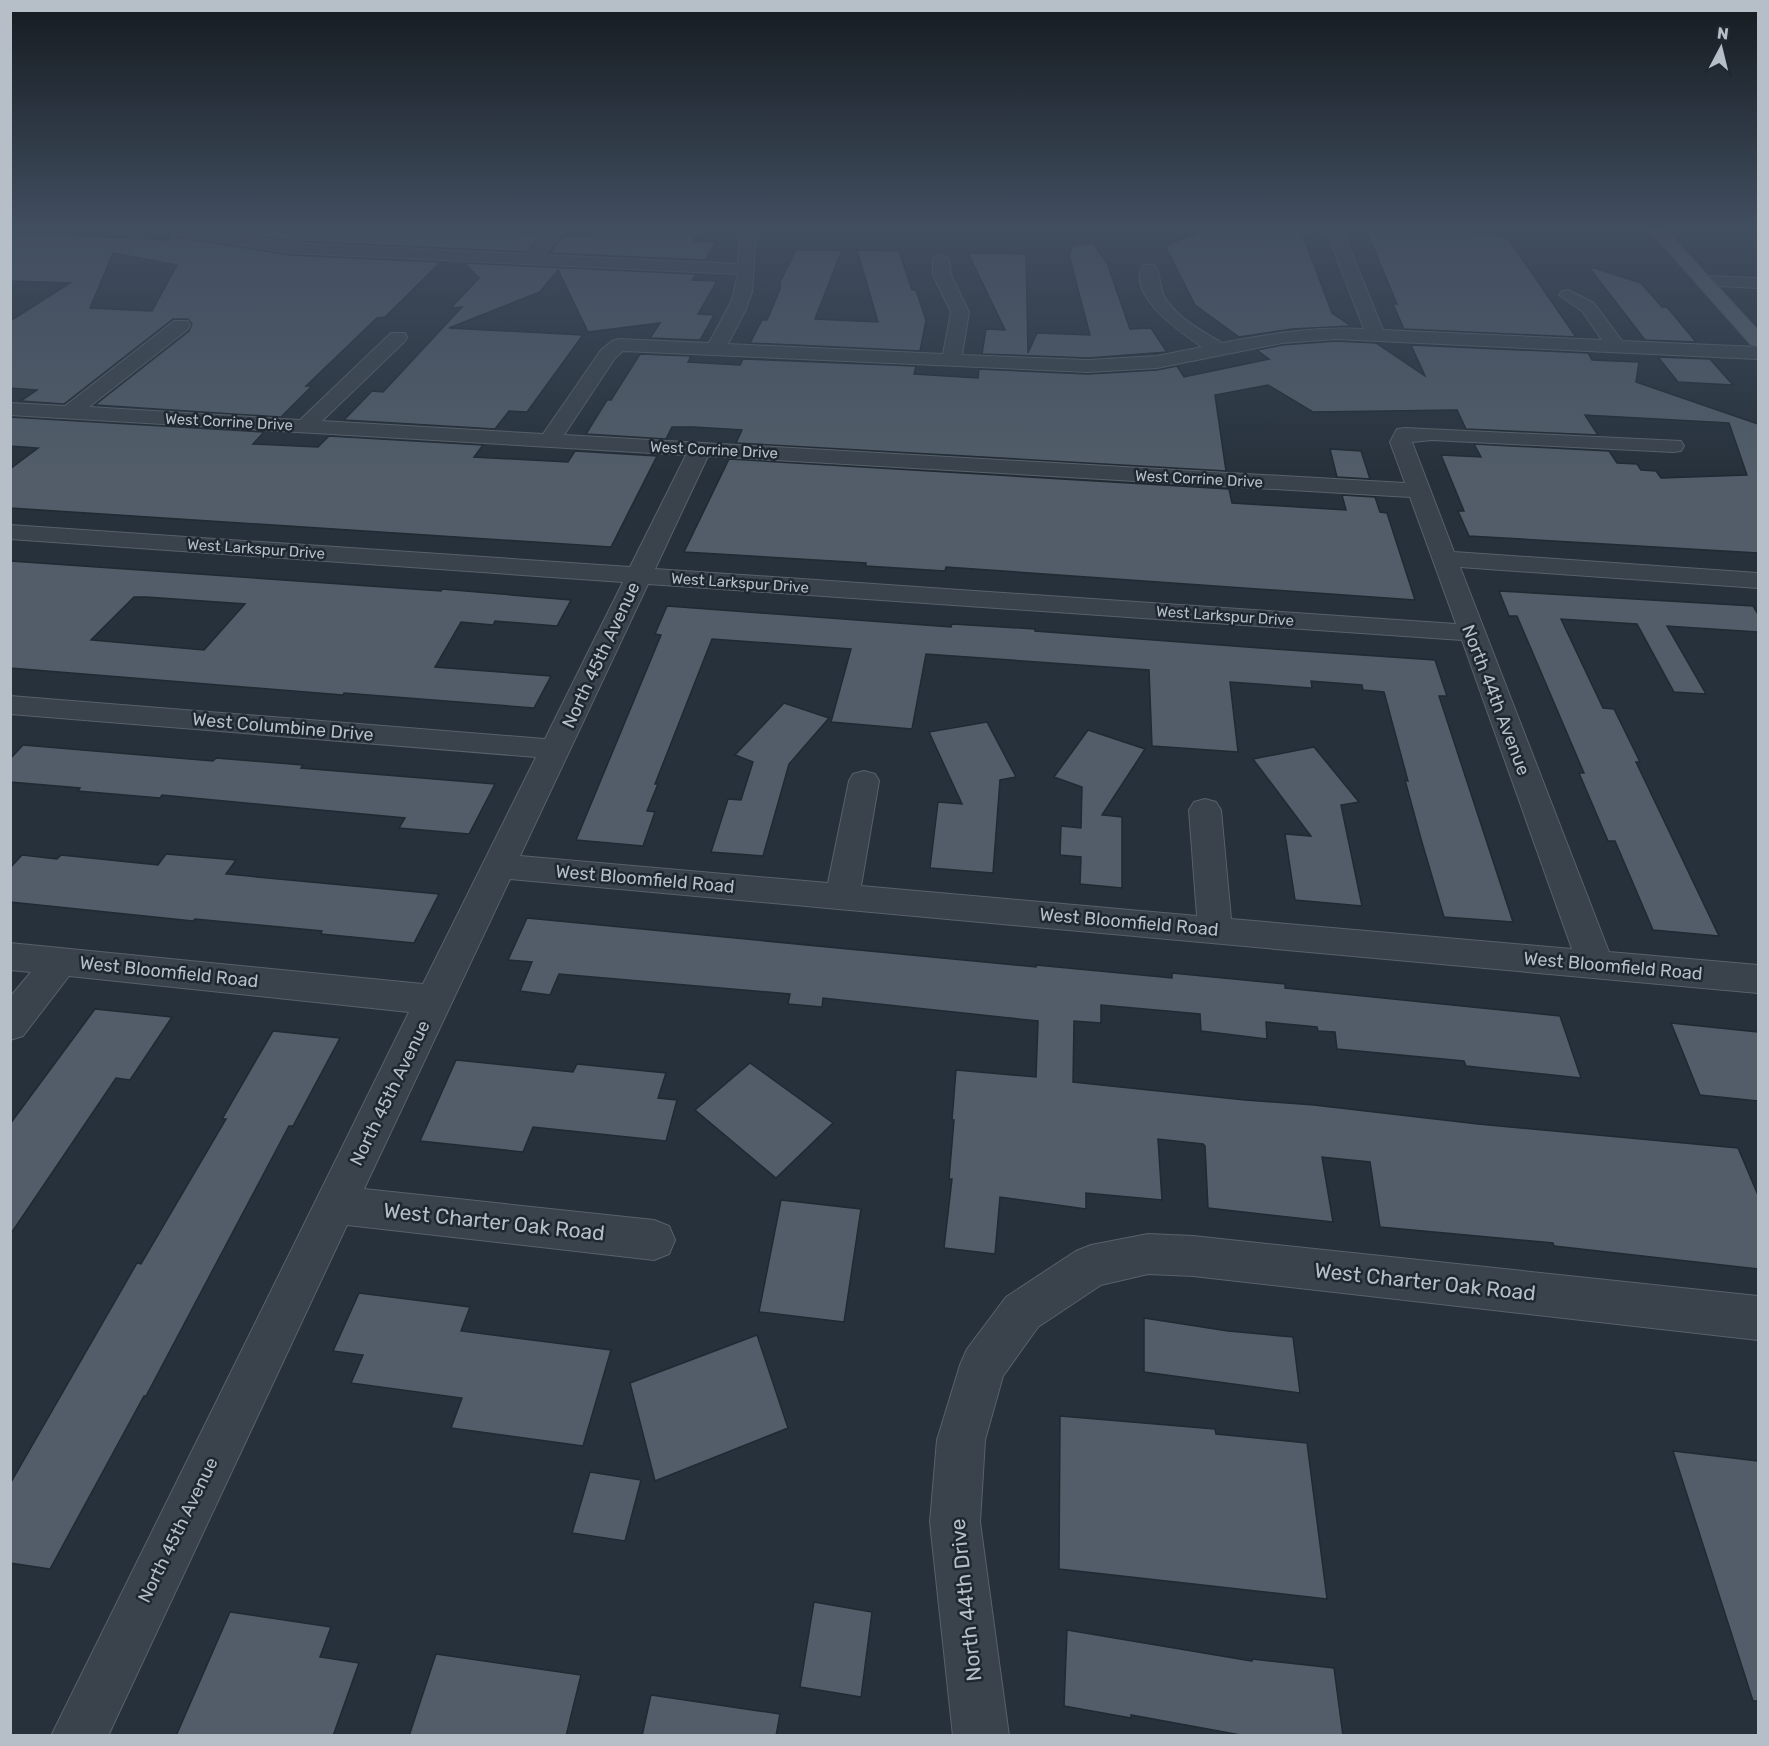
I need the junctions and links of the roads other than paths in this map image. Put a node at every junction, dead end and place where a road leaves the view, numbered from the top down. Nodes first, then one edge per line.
1 (736, 311) edge
2 (960, 311) edge
3 (1167, 311) edge
4 (1366, 311) edge
5 (1591, 311) edge
6 (1731, 311) edge
7 (181, 325) dead end
8 (1375, 334) junction
9 (398, 337) dead end
10 (1758, 341) edge
11 (1616, 346) junction
12 (716, 348) junction
13 (1220, 350) junction
14 (1758, 353) edge
15 (951, 360) junction
16 (10, 409) edge
17 (70, 412) junction
18 (305, 426) junction
19 (549, 441) junction
20 (1672, 446) dead end
21 (700, 449) junction
22 (1418, 492) junction
23 (10, 532) edge
24 (1443, 559) junction
25 (638, 576) junction
26 (1758, 580) edge
27 (1470, 633) junction
28 (10, 705) edge
29 (556, 749) junction
30 (864, 781) dead end
31 (1205, 810) dead end
32 (499, 866) junction
33 (842, 897) junction
34 (1215, 930) junction
35 (10, 956) edge
36 (60, 961) junction
37 (1596, 965) junction
38 (1758, 979) edge
39 (435, 1000) junction
40 (10, 1025) edge
41 (335, 1205) junction
42 (654, 1240) dead end
43 (1091, 1266) joint
44 (1758, 1318) edge
45 (79, 1736) edge
46 (981, 1736) edge

1 - 12 street
2 - 15 street
3 - 13 street
4 - 8 street
5 - 11 street
6 - 10 main road
7 - 17 street
8 - 11 street
8 - 13 street
9 - 18 street
11 - 14 street
12 - 15 street
12 - 19 street
13 - 15 street
16 - 17 street, West Corrine Drive
17 - 18 street, West Corrine Drive
18 - 19 street, West Corrine Drive
19 - 21 street, West Corrine Drive
20 - 22 street, North 44th Avenue
21 - 22 street, West Corrine Drive
21 - 25 street, North 45th Avenue
22 - 24 street, North 44th Avenue
23 - 25 street, West Larkspur Drive
24 - 26 street
24 - 27 street, North 44th Avenue
25 - 27 street, West Larkspur Drive
25 - 29 street, North 45th Avenue
27 - 37 street, North 44th Avenue
28 - 29 street, West Columbine Drive
29 - 32 street, North 45th Avenue
30 - 33 street
31 - 34 street
32 - 33 street, West Bloomfield Road
32 - 39 street, North 45th Avenue
33 - 34 street, West Bloomfield Road
34 - 37 street, West Bloomfield Road
35 - 36 street, West Bloomfield Road
36 - 39 street, West Bloomfield Road
36 - 40 street
37 - 38 street, West Bloomfield Road
39 - 41 street, North 45th Avenue
41 - 42 street, West Charter Oak Road
41 - 45 street, North 45th Avenue
43 - 44 street, West Charter Oak Road
43 - 46 street, North 44th Drive

